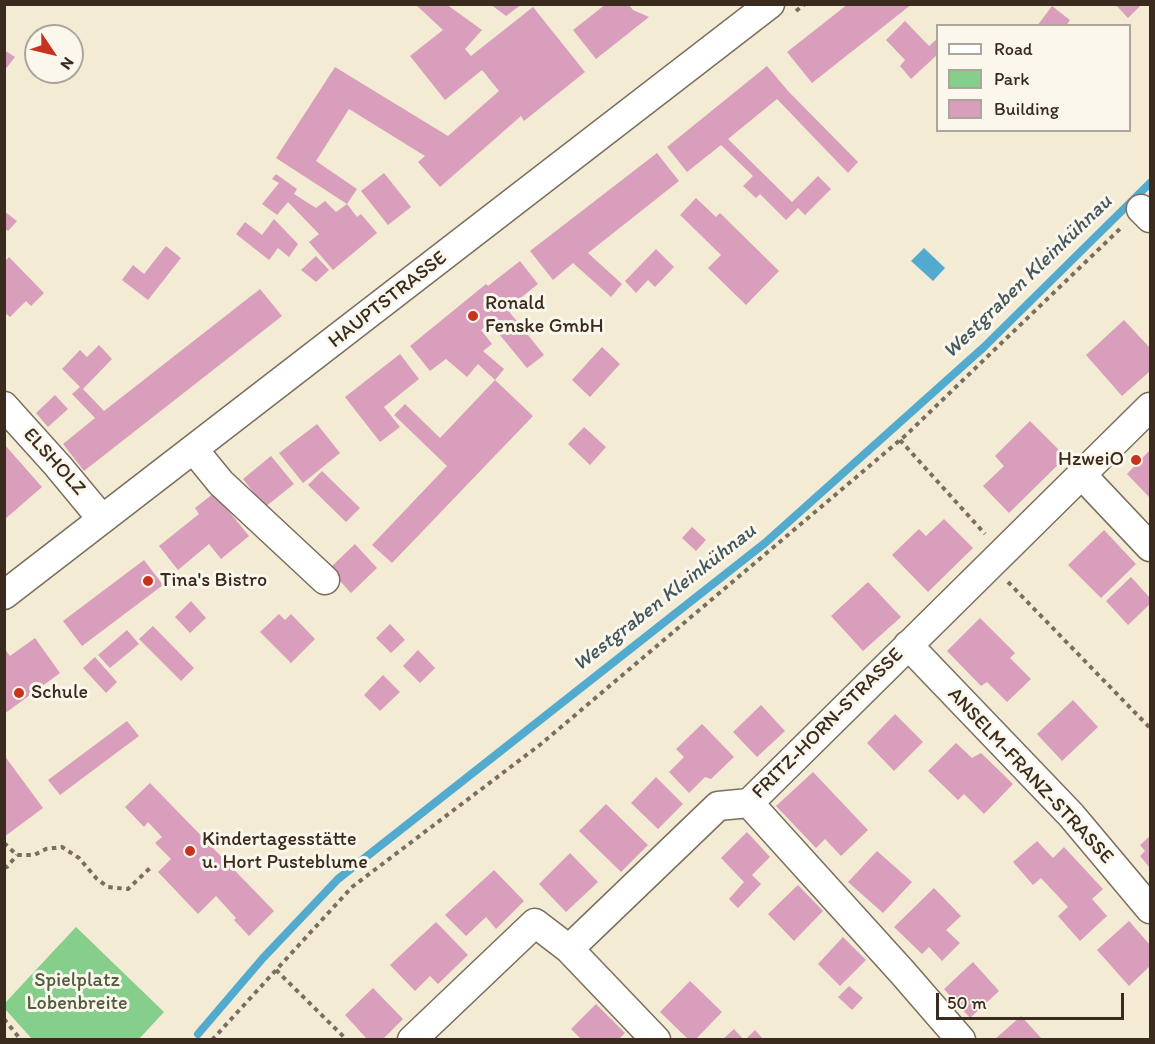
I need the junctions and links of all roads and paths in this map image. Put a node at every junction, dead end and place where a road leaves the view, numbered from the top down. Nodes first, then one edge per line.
1 (770, 4) edge
2 (1146, 213) edge
3 (4, 406) edge
4 (1150, 407) edge
5 (900, 440) junction
6 (194, 450) junction
7 (1081, 474) junction
8 (102, 519) junction
9 (1150, 547) edge
10 (996, 558) junction
11 (325, 580) dead end
12 (4, 595) edge
13 (908, 645) junction
14 (1150, 728) edge
15 (749, 803) junction
16 (4, 843) edge
17 (17, 855) junction
18 (4, 866) edge
19 (150, 868) dead end
20 (1150, 909) edge
21 (569, 949) junction
22 (276, 970) junction
23 (4, 1019) edge
24 (21, 1040) edge
25 (212, 1040) edge
26 (347, 1040) edge
27 (412, 1040) edge
28 (656, 1040) edge
29 (961, 1040) edge

1 - 6 street, HAUPTSTRASSE
2 - 5 path
3 - 8 street, ELSHOLZ
4 - 7 street, FRITZ-HORN-STRASSE
5 - 10 path
5 - 22 path
6 - 8 street, HAUPTSTRASSE
6 - 11 street
7 - 9 street
7 - 10 street, FRITZ-HORN-STRASSE
8 - 12 street, HAUPTSTRASSE
10 - 13 street, FRITZ-HORN-STRASSE
10 - 14 path
13 - 15 street, FRITZ-HORN-STRASSE
13 - 20 street, ANSELM-FRANZ-STRASSE
15 - 21 street, FRITZ-HORN-STRASSE
15 - 29 street
16 - 17 path
17 - 18 path
17 - 19 path
21 - 27 street
21 - 28 street
22 - 25 path
22 - 26 path
23 - 24 path

